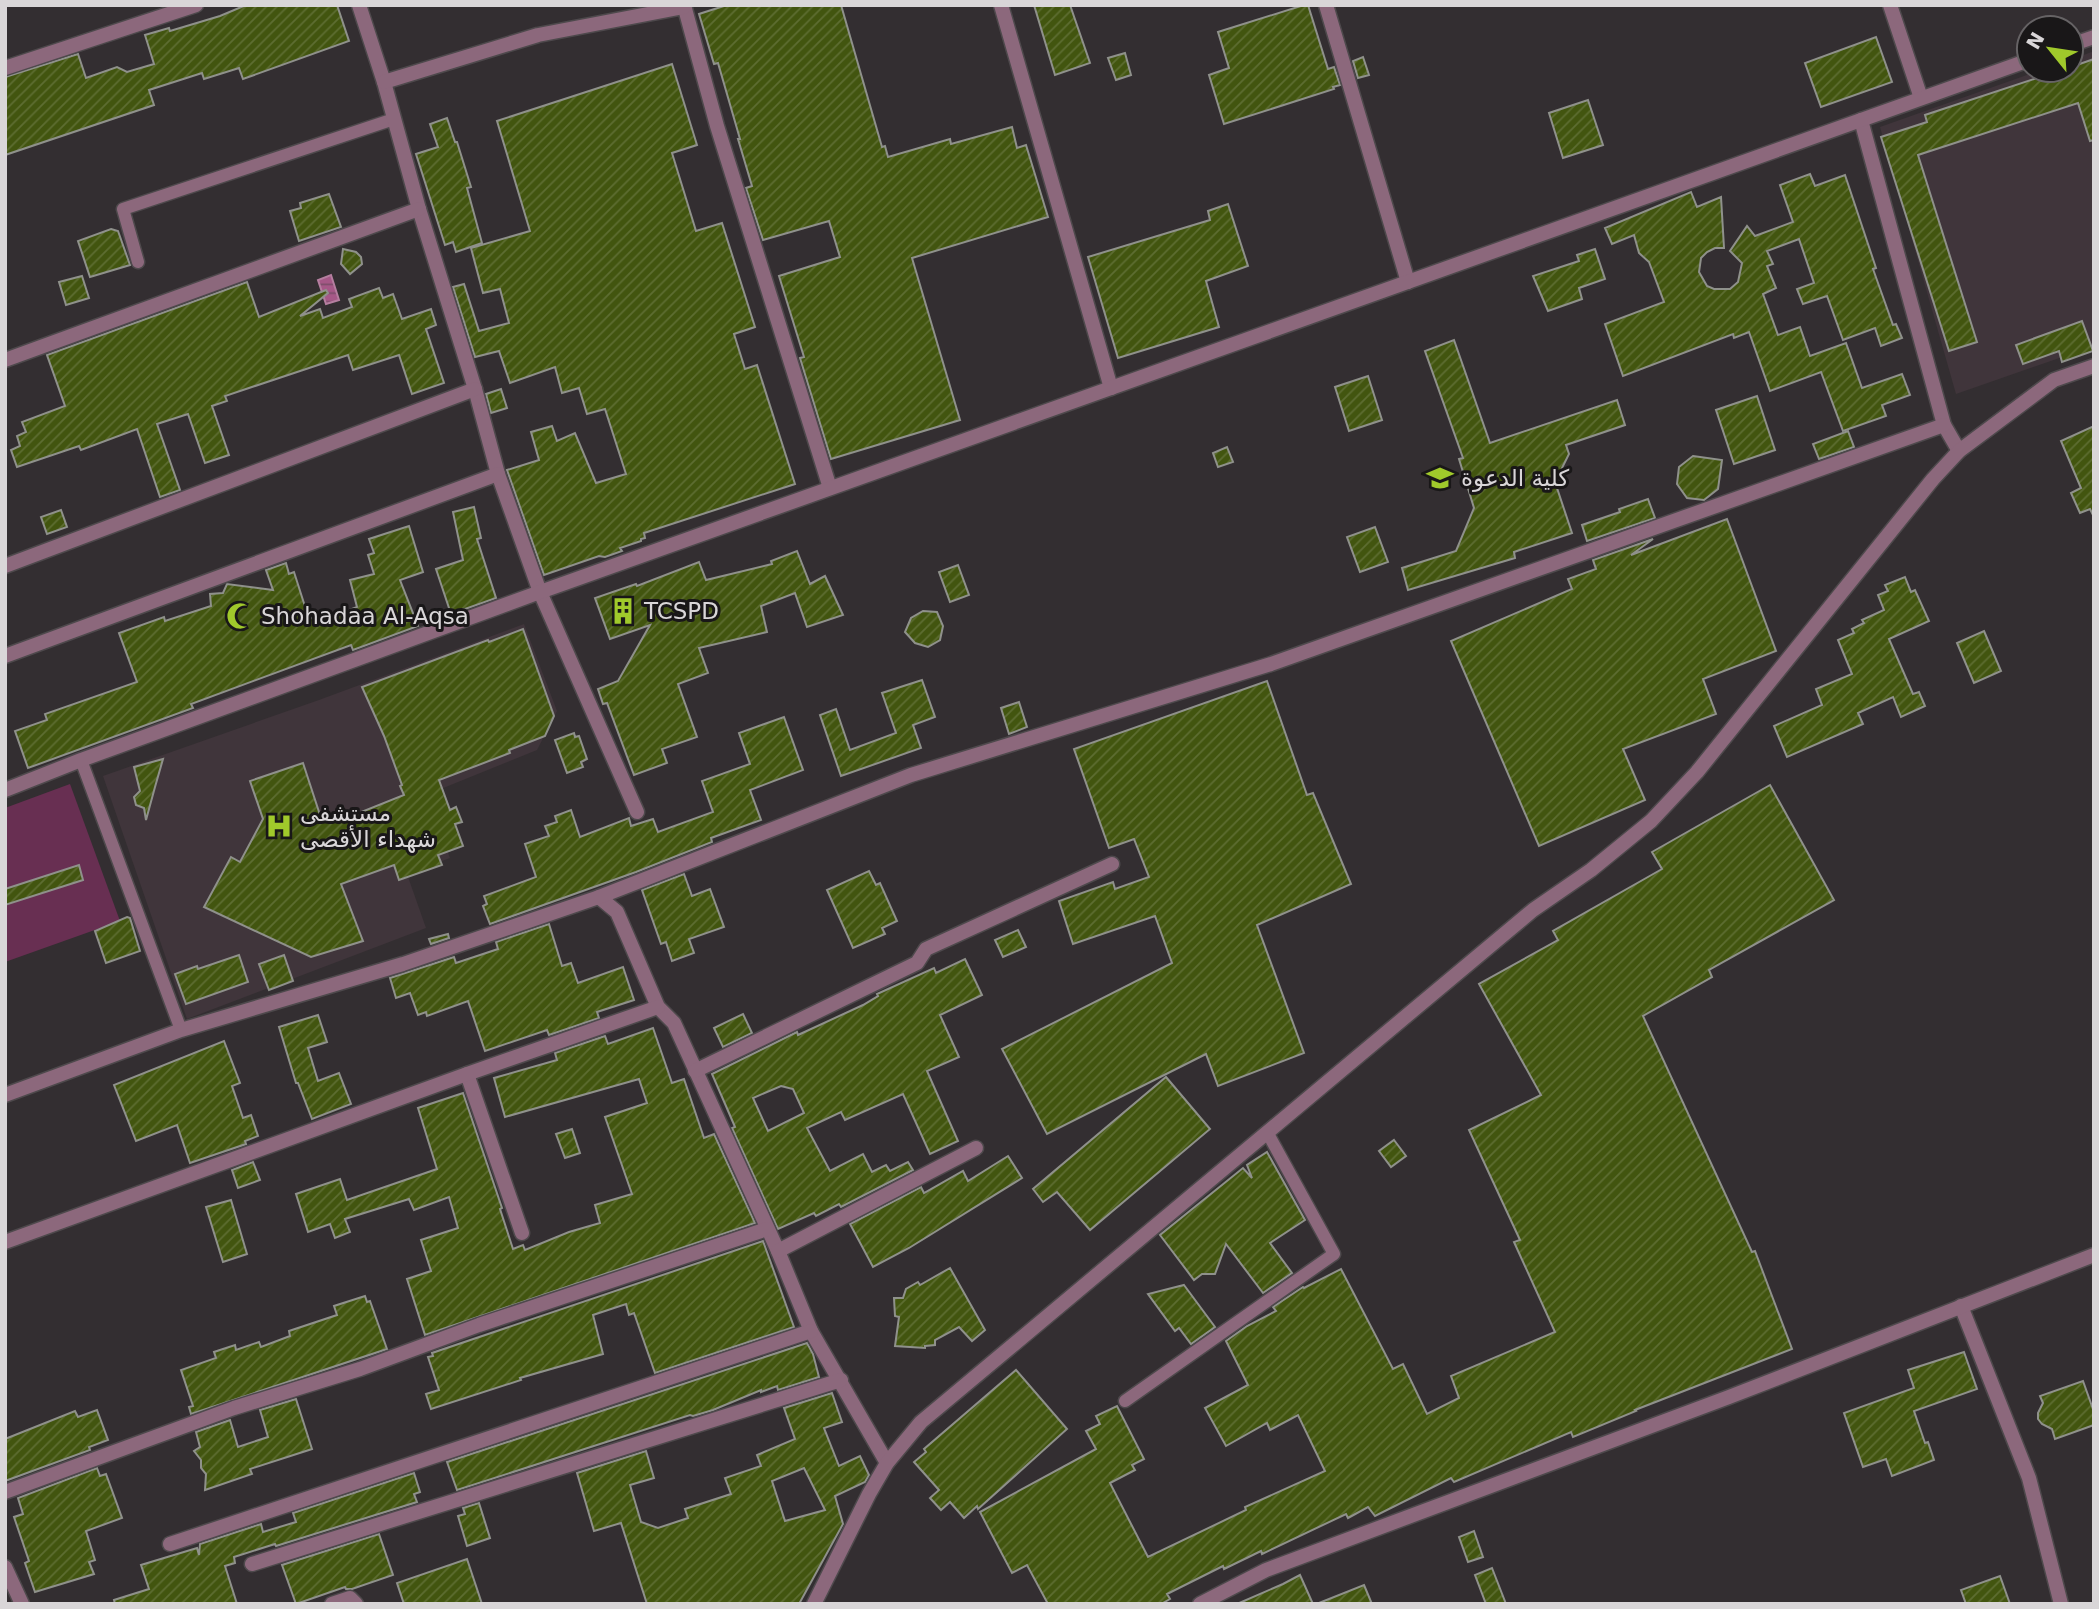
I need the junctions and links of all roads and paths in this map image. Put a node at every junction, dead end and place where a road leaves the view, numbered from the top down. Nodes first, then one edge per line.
1 (196, 5) edge
2 (359, 5) edge
3 (1002, 5) edge
4 (1326, 5) edge
5 (1890, 5) edge
6 (684, 6) edge
7 (2015, 65) edge
8 (5, 68) edge
9 (384, 82) junction
10 (1921, 98) junction
11 (394, 119) junction
12 (1861, 120) junction
13 (419, 209) junction
14 (138, 262) dead end
15 (1408, 282) junction
16 (5, 360) edge
17 (2094, 366) edge
18 (1111, 388) junction
19 (474, 389) junction
20 (1944, 425) junction
21 (1959, 451) junction
22 (498, 474) junction
23 (830, 488) junction
24 (5, 566) edge
25 (540, 592) junction
26 (5, 656) edge
27 (81, 760) junction
28 (5, 790) edge
29 (638, 811) dead end
30 (1112, 864) dead end
31 (599, 897) junction
32 (657, 1007) junction
33 (181, 1030) junction
34 (695, 1070) junction
35 (467, 1074) junction
36 (5, 1095) edge
37 (1267, 1132) junction
38 (976, 1148) dead end
39 (767, 1229) junction
40 (522, 1233) dead end
41 (5, 1242) edge
42 (778, 1251) junction
43 (2094, 1255) edge
44 (1961, 1306) junction
45 (811, 1331) junction
46 (841, 1380) junction
47 (1125, 1401) dead end
48 (887, 1463) junction
49 (5, 1492) edge
50 (170, 1544) dead end
51 (252, 1564) dead end
52 (5, 1567) edge
53 (22, 1604) edge
54 (332, 1604) edge
55 (356, 1604) edge
56 (814, 1604) edge
57 (1200, 1604) edge
58 (2061, 1604) edge

1 - 8 street
2 - 9 street
3 - 18 street
4 - 15 street
5 - 10 street
6 - 9 street
6 - 23 street
7 - 10 street
9 - 11 street
10 - 12 street
11 - 13 street
11 - 14 lane
12 - 15 street
12 - 20 street
13 - 16 street
13 - 19 street
15 - 18 street
17 - 21 street
18 - 23 street
19 - 22 street
19 - 24 street
20 - 21 street
20 - 31 street
21 - 37 street
22 - 25 street
22 - 26 street
23 - 25 street
25 - 27 street
25 - 29 street
27 - 28 street
27 - 33 lane
30 - 34 street
31 - 32 street
31 - 33 street
32 - 34 street
32 - 35 street
33 - 36 street
34 - 39 street
35 - 40 street
35 - 41 street
37 - 47 lane
37 - 48 street
38 - 42 street
39 - 42 street
39 - 49 street
42 - 45 street
43 - 44 street
44 - 57 street
44 - 58 street
45 - 46 street
45 - 50 street
46 - 48 street
46 - 51 street
48 - 56 street
52 - 53 street
54 - 55 street

